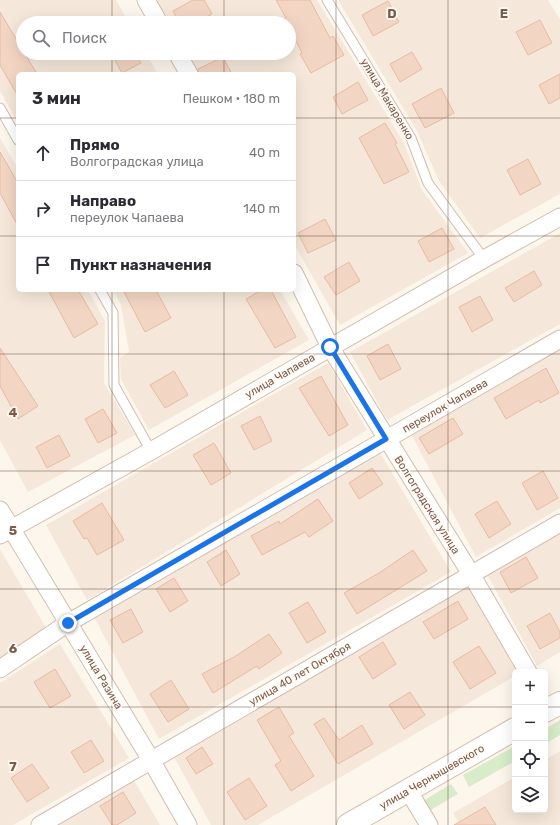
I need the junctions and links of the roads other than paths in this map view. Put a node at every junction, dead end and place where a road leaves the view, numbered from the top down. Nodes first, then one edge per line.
1 (146, 0) edge
2 (327, 0) edge
3 (156, 16) edge
4 (181, 60) edge
5 (188, 72) edge
6 (0, 108) edge
7 (16, 136) edge
8 (560, 217) edge
9 (484, 259) junction
10 (296, 277) edge
11 (101, 292) edge
12 (560, 340) edge
13 (330, 347) junction
14 (386, 439) junction
15 (152, 451) junction
16 (0, 510) edge
17 (560, 523) edge
18 (5, 532) edge
19 (471, 574) junction
20 (68, 623) junction
21 (0, 669) edge
22 (526, 669) edge
23 (512, 731) edge
24 (151, 760) junction
25 (408, 790) junction
26 (40, 825) edge
27 (188, 825) edge
28 (348, 825) edge
29 (429, 825) edge

1 - 3 street
2 - 9 lane, улица Макаренко
4 - 5 street
6 - 7 lane
8 - 9 street, улица Чапаева
9 - 13 street, улица Чапаева
10 - 13 street, Волгоградская улица
11 - 15 lane
12 - 14 street, переулок Чапаева
13 - 14 street, Волгоградская улица
13 - 15 street, улица Чапаева
14 - 19 street, Волгоградская улица
14 - 20 street, переулок Чапаева
15 - 18 street, улица Чапаева
16 - 18 street, улица Разина
17 - 19 street, улица 40 лет Октября
18 - 20 street, улица Разина
19 - 22 street, Волгоградская улица
19 - 24 street, улица 40 лет Октября
20 - 21 street, переулок Чапаева
20 - 24 street, улица Разина
23 - 25 street, улица Чернышевского
24 - 26 street, улица 40 лет Октября
24 - 27 street, улица Разина
25 - 28 street, улица Чернышевского
25 - 29 street

